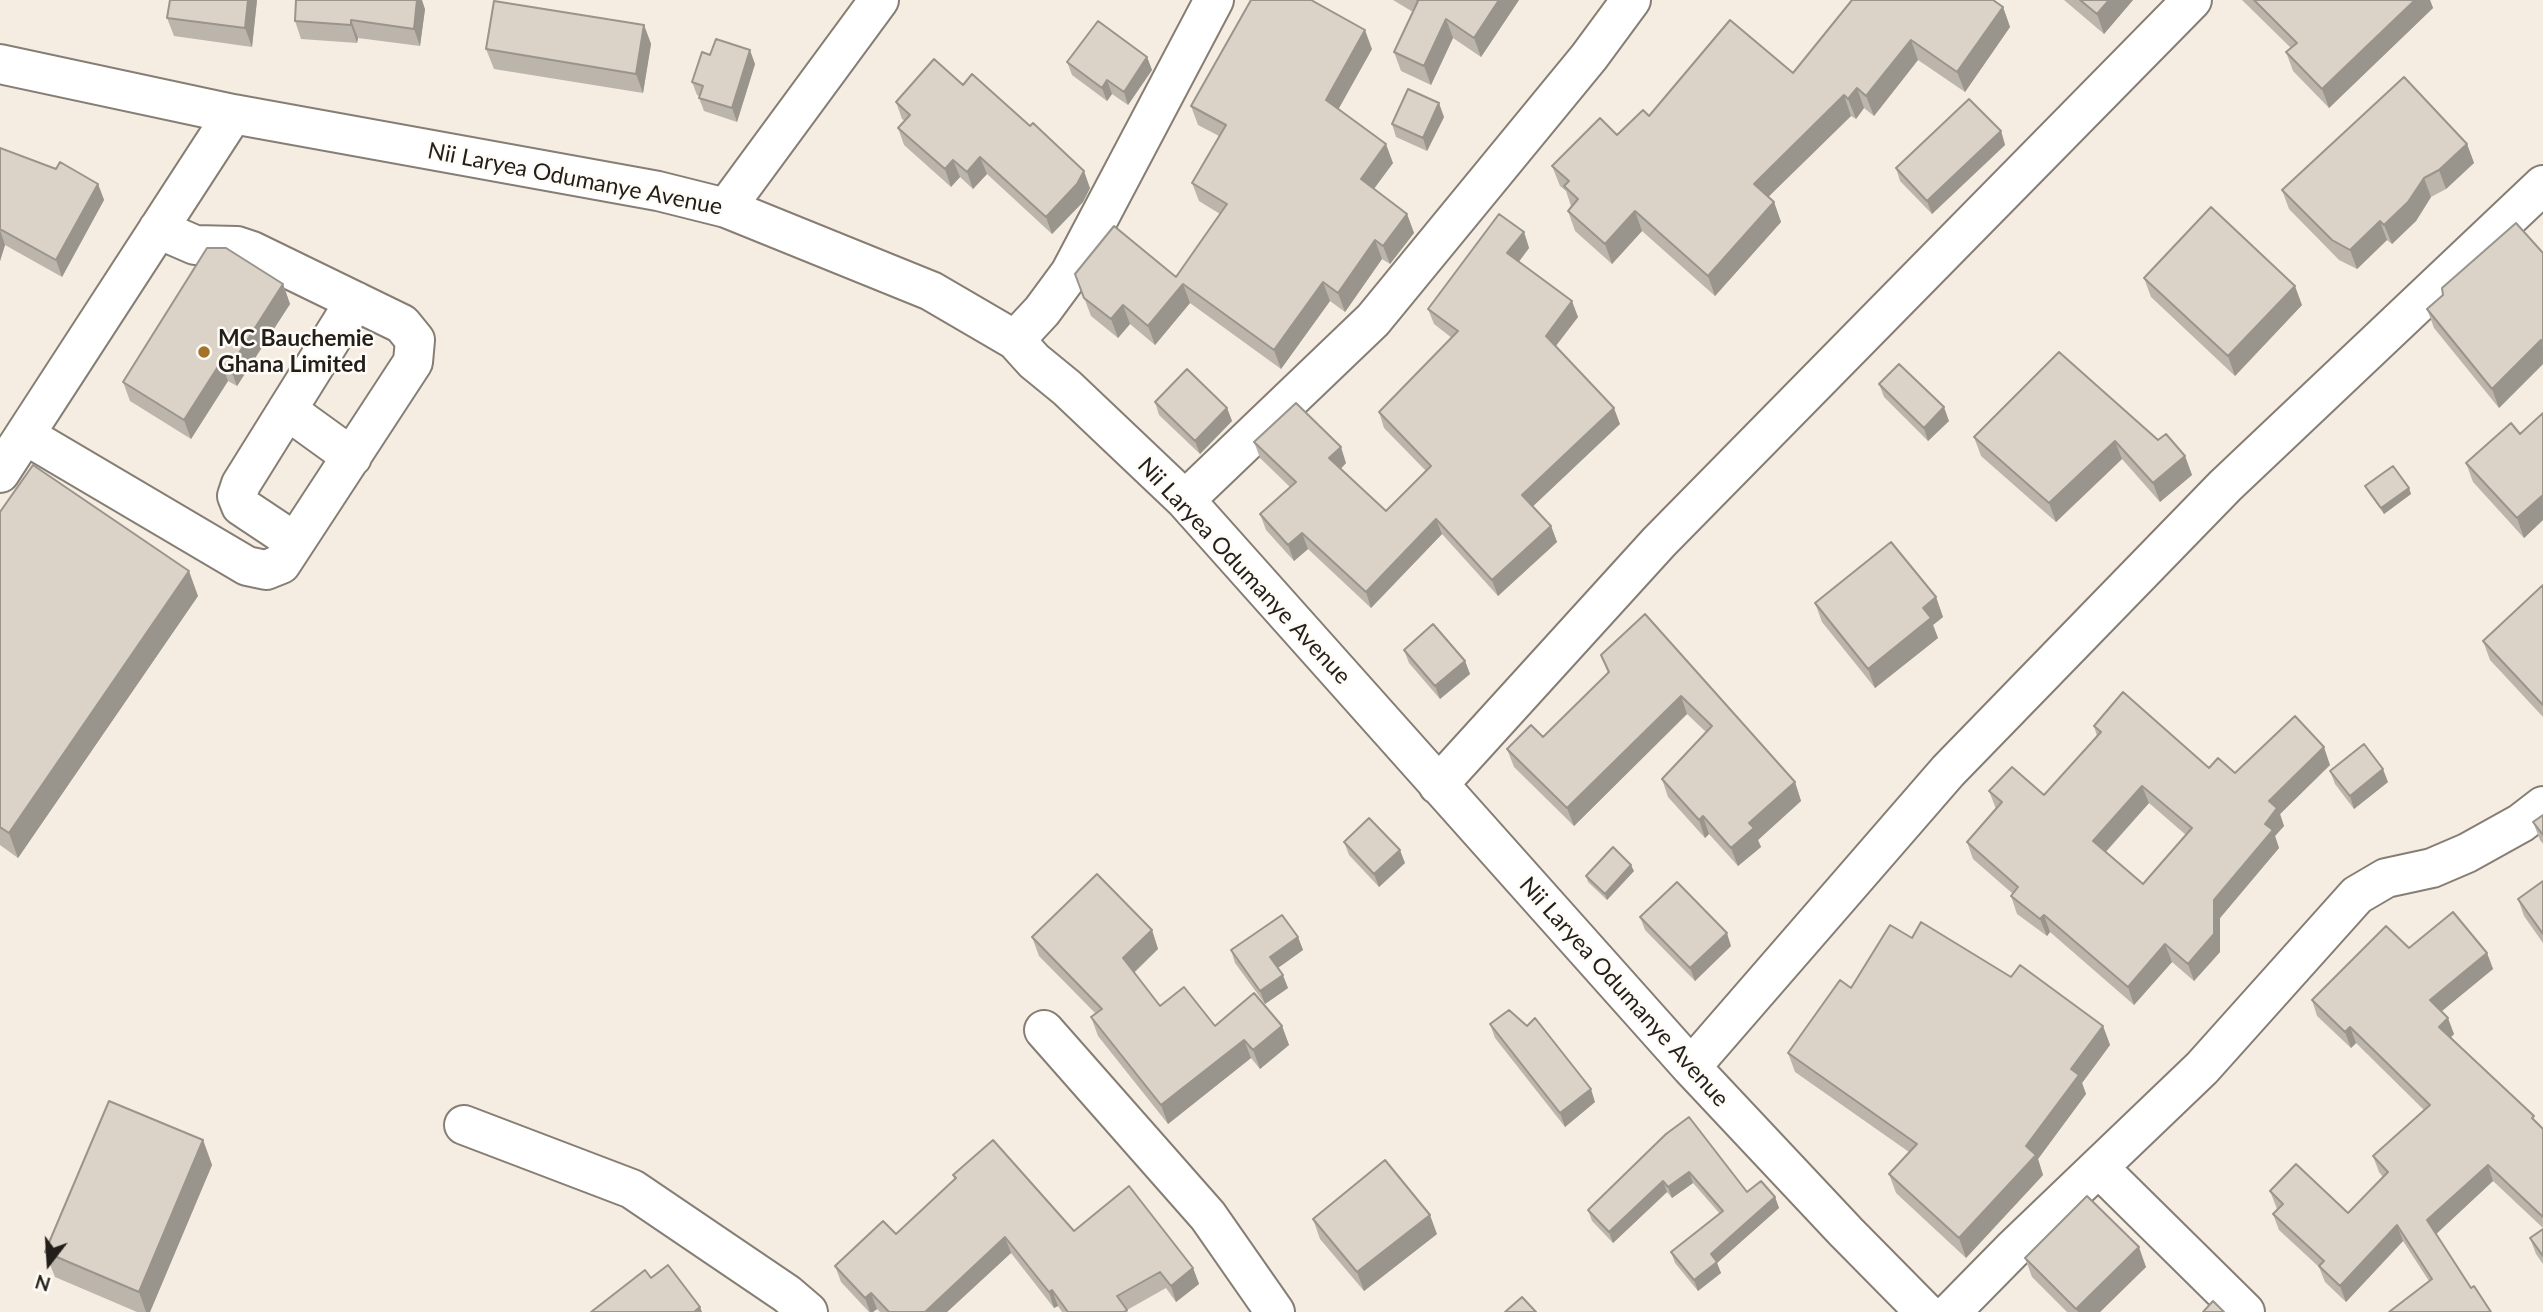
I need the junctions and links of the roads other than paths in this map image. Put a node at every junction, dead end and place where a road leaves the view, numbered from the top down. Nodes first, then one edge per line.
1 (879, 0) edge
2 (1214, 0) edge
3 (1630, 0) edge
4 (2192, 0) edge
5 (0, 64) edge
6 (233, 114) junction
7 (2543, 185) edge
8 (726, 208) junction
9 (158, 229) junction
10 (355, 301) junction
11 (1015, 340) junction
12 (287, 410) junction
13 (25, 435) junction
14 (352, 457) junction
15 (0, 473) edge
16 (1185, 500) junction
17 (295, 542) junction
18 (1438, 785) junction
19 (2543, 806) edge
20 (1044, 1030) dead end
21 (1690, 1067) junction
22 (464, 1125) dead end
23 (2099, 1168) junction
24 (808, 1312) edge
25 (1275, 1312) edge
26 (1925, 1312) edge
27 (1951, 1312) edge
28 (2245, 1312) edge

1 - 8 street
2 - 11 street
3 - 16 street
4 - 18 street
5 - 6 street, Nii Laryea Odumanye Avenue
6 - 8 street, Nii Laryea Odumanye Avenue
6 - 9 street
7 - 21 street
8 - 11 street, Nii Laryea Odumanye Avenue
9 - 10 street
9 - 13 street
10 - 12 street
10 - 14 street
11 - 16 street, Nii Laryea Odumanye Avenue
12 - 14 street
12 - 17 street
13 - 15 street
13 - 17 street
14 - 17 street
16 - 18 street, Nii Laryea Odumanye Avenue
18 - 21 street, Nii Laryea Odumanye Avenue
19 - 23 street
20 - 25 street
21 - 26 street, Nii Laryea Odumanye Avenue
22 - 24 street
23 - 27 street
23 - 28 street

